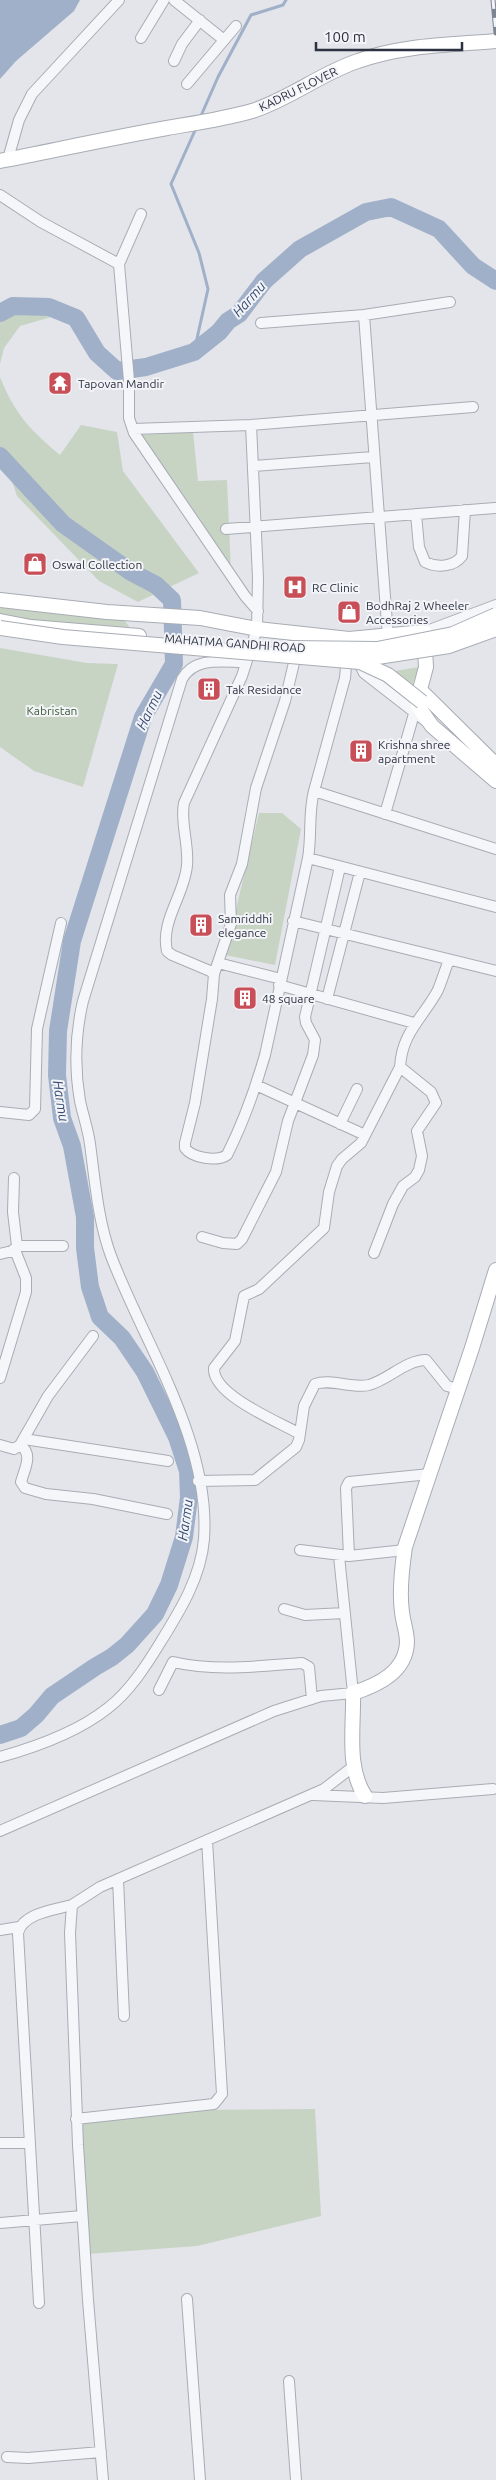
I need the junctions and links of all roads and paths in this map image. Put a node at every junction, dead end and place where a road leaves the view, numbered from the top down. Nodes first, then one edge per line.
1 (119, 0) edge
2 (164, 0) edge
3 (174, 0) edge
4 (200, 20) junction
5 (236, 26) dead end
6 (141, 38) dead end
7 (224, 40) junction
8 (496, 41) edge
9 (174, 61) dead end
10 (187, 84) dead end
11 (4, 160) edge
12 (0, 195) edge
13 (141, 214) dead end
14 (120, 264) junction
15 (450, 302) dead end
16 (364, 315) junction
17 (261, 324) dead end
18 (474, 406) dead end
19 (370, 414) junction
20 (251, 424) junction
21 (133, 429) junction
22 (373, 457) junction
23 (252, 466) junction
24 (494, 508) dead end
25 (465, 510) junction
26 (416, 514) junction
27 (378, 517) junction
28 (255, 527) junction
29 (226, 529) dead end
30 (0, 600) edge
31 (496, 605) edge
32 (258, 611) junction
33 (496, 615) edge
34 (0, 623) edge
35 (258, 629) junction
36 (496, 629) edge
37 (0, 630) edge
38 (424, 632) junction
39 (300, 634) junction
40 (388, 636) junction
41 (349, 640) junction
42 (135, 641) junction
43 (246, 662) junction
44 (423, 698) junction
45 (414, 714) junction
46 (432, 726) junction
47 (496, 765) edge
48 (496, 777) edge
49 (496, 781) edge
50 (314, 791) junction
51 (385, 814) junction
52 (496, 849) edge
53 (308, 858) junction
54 (340, 866) junction
55 (360, 872) junction
56 (496, 907) edge
57 (293, 921) junction
58 (61, 923) dead end
59 (326, 930) junction
60 (345, 934) junction
61 (449, 960) junction
62 (218, 963) junction
63 (496, 971) edge
64 (214, 974) junction
65 (280, 982) junction
66 (311, 994) junction
67 (327, 999) junction
68 (414, 1023) junction
69 (400, 1067) junction
70 (256, 1085) junction
71 (357, 1089) dead end
72 (294, 1104) junction
73 (0, 1112) edge
74 (340, 1124) junction
75 (365, 1135) junction
76 (14, 1178) dead end
77 (202, 1237) dead end
78 (63, 1246) dead end
79 (16, 1248) junction
80 (374, 1253) dead end
81 (0, 1254) edge
82 (496, 1270) edge
83 (93, 1336) dead end
84 (0, 1378) edge
85 (458, 1389) junction
86 (300, 1434) junction
87 (22, 1442) junction
88 (0, 1445) edge
89 (168, 1461) dead end
90 (430, 1474) junction
91 (198, 1481) junction
92 (167, 1514) dead end
93 (300, 1550) dead end
94 (405, 1550) junction
95 (344, 1556) junction
96 (284, 1609) dead end
97 (345, 1613) junction
98 (160, 1690) dead end
99 (353, 1693) junction
100 (312, 1699) junction
101 (0, 1757) edge
102 (354, 1766) junction
103 (493, 1789) dead end
104 (310, 1795) junction
105 (365, 1796) junction
106 (0, 1831) edge
107 (207, 1840) junction
108 (118, 1879) junction
109 (72, 1905) junction
110 (20, 1927) junction
111 (0, 1930) edge
112 (124, 2016) dead end
113 (76, 2119) junction
114 (30, 2142) junction
115 (0, 2143) edge
116 (82, 2216) junction
117 (35, 2220) junction
118 (0, 2223) edge
119 (187, 2299) dead end
120 (39, 2303) dead end
121 (288, 2381) dead end
122 (101, 2452) junction
123 (7, 2457) dead end
124 (103, 2480) edge
125 (200, 2480) edge
126 (296, 2480) edge

1 - 11 street
2 - 6 street
3 - 4 street
4 - 7 street
4 - 9 street
5 - 7 street
7 - 10 street
8 - 11 main road, KADRU FLOVER
12 - 14 street
13 - 14 street
14 - 21 street
15 - 16 street
16 - 17 street
16 - 19 street
18 - 19 street
19 - 20 street
19 - 22 street
20 - 21 street
20 - 23 street
21 - 32 street
22 - 23 street
22 - 27 street
23 - 28 street
24 - 25 street
25 - 26 street
25 - 26 street
26 - 27 street
27 - 28 street
27 - 40 street
28 - 29 street
28 - 32 street
30 - 35 main road
31 - 38 street
32 - 35 street
33 - 42 main road, MAHATMA GANDHI ROAD, bridge
34 - 42 main road, MAHATMA GANDHI ROAD
34 - 44 main road, bridge
35 - 39 main road
35 - 43 street
36 - 42 main road, MAHATMA GANDHI ROAD, bridge
37 - 42 main road, MAHATMA GANDHI ROAD
37 - 44 main road, bridge
38 - 40 main road
38 - 46 main road
39 - 41 main road
39 - 62 street
40 - 41 main road
41 - 45 street
41 - 50 street
43 - 64 street
43 - 91 street
44 - 47 main road
44 - 48 main road
45 - 46 street
45 - 51 street
46 - 49 main road
50 - 51 street
50 - 53 street
51 - 52 street
53 - 54 street
53 - 57 street
54 - 55 street
54 - 59 street
55 - 56 street
55 - 60 street
57 - 59 street
57 - 65 street
58 - 73 street
59 - 60 street
59 - 66 street
60 - 61 street
60 - 67 street
61 - 63 street
61 - 68 street
62 - 64 street
62 - 65 street
64 - 70 street
65 - 66 street
65 - 70 street
66 - 67 street
66 - 72 street
67 - 68 street
68 - 69 street
69 - 75 street
69 - 80 street
70 - 72 street
71 - 74 street
72 - 74 street
72 - 77 street
74 - 75 street
75 - 86 street
76 - 79 street
78 - 79 street
79 - 81 street
79 - 84 street
82 - 85 main road
83 - 87 street
85 - 86 street
85 - 90 main road
86 - 91 street
87 - 88 street
87 - 89 street
87 - 92 street
90 - 94 main road
90 - 95 street
91 - 101 street
93 - 95 street
94 - 95 street
94 - 99 main road
95 - 97 street
96 - 97 street
97 - 99 street
98 - 100 street
99 - 100 street
99 - 102 main road
100 - 106 street
102 - 104 street
102 - 105 main road
103 - 105 street
104 - 105 street
104 - 107 street
107 - 108 street
107 - 113 street
108 - 109 street
108 - 112 street
109 - 110 street
109 - 113 street
110 - 111 street
110 - 114 street
113 - 116 street
114 - 115 street
114 - 117 street
116 - 117 street
116 - 122 street
117 - 118 street
117 - 120 street
119 - 125 street
121 - 126 street
122 - 123 street
122 - 124 street

